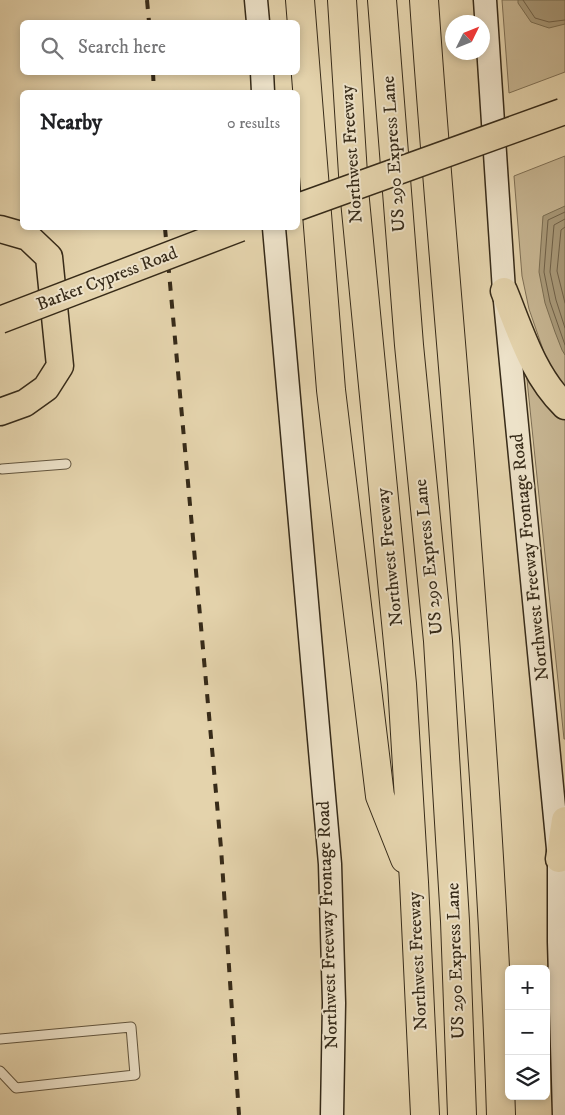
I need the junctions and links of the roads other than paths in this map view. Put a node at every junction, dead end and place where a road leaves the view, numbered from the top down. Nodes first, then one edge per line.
1 (256, 0) edge
2 (300, 0) edge
3 (342, 0) edge
4 (382, 0) edge
5 (424, 0) edge
6 (485, 0) edge
7 (258, 20) edge
8 (262, 75) edge
9 (263, 90) edge
10 (564, 111) edge
11 (300, 206) edge
12 (0, 229) edge
13 (236, 230) edge
14 (274, 230) edge
15 (504, 291) junction
16 (0, 320) edge
17 (565, 406) edge
18 (0, 412) edge
19 (66, 464) dead end
20 (1, 467) edge
21 (565, 820) edge
22 (559, 859) junction
23 (414, 882) junction
24 (562, 942) edge
25 (0, 1040) edge
26 (0, 1071) edge
27 (332, 1115) edge
28 (425, 1115) edge
29 (462, 1115) edge
30 (501, 1115) edge
31 (564, 1115) edge

1 - 7 main road
2 - 23 highway
3 - 23 highway, Northwest Freeway
4 - 29 highway, US 290 Express Lane
5 - 30 highway
6 - 15 main road, Northwest Freeway Frontage Road
8 - 9 main road
10 - 11 main road, bridge
12 - 18 main road
13 - 16 main road, Barker Cypress Road, bridge
14 - 27 main road, Northwest Freeway Frontage Road
15 - 17 main road
15 - 22 main road, Northwest Freeway Frontage Road
19 - 20 lane
21 - 22 main road
22 - 24 main road, Northwest Freeway Frontage Road
23 - 28 highway, Northwest Freeway
24 - 31 main road, Northwest Freeway Frontage Road
25 - 26 lane

